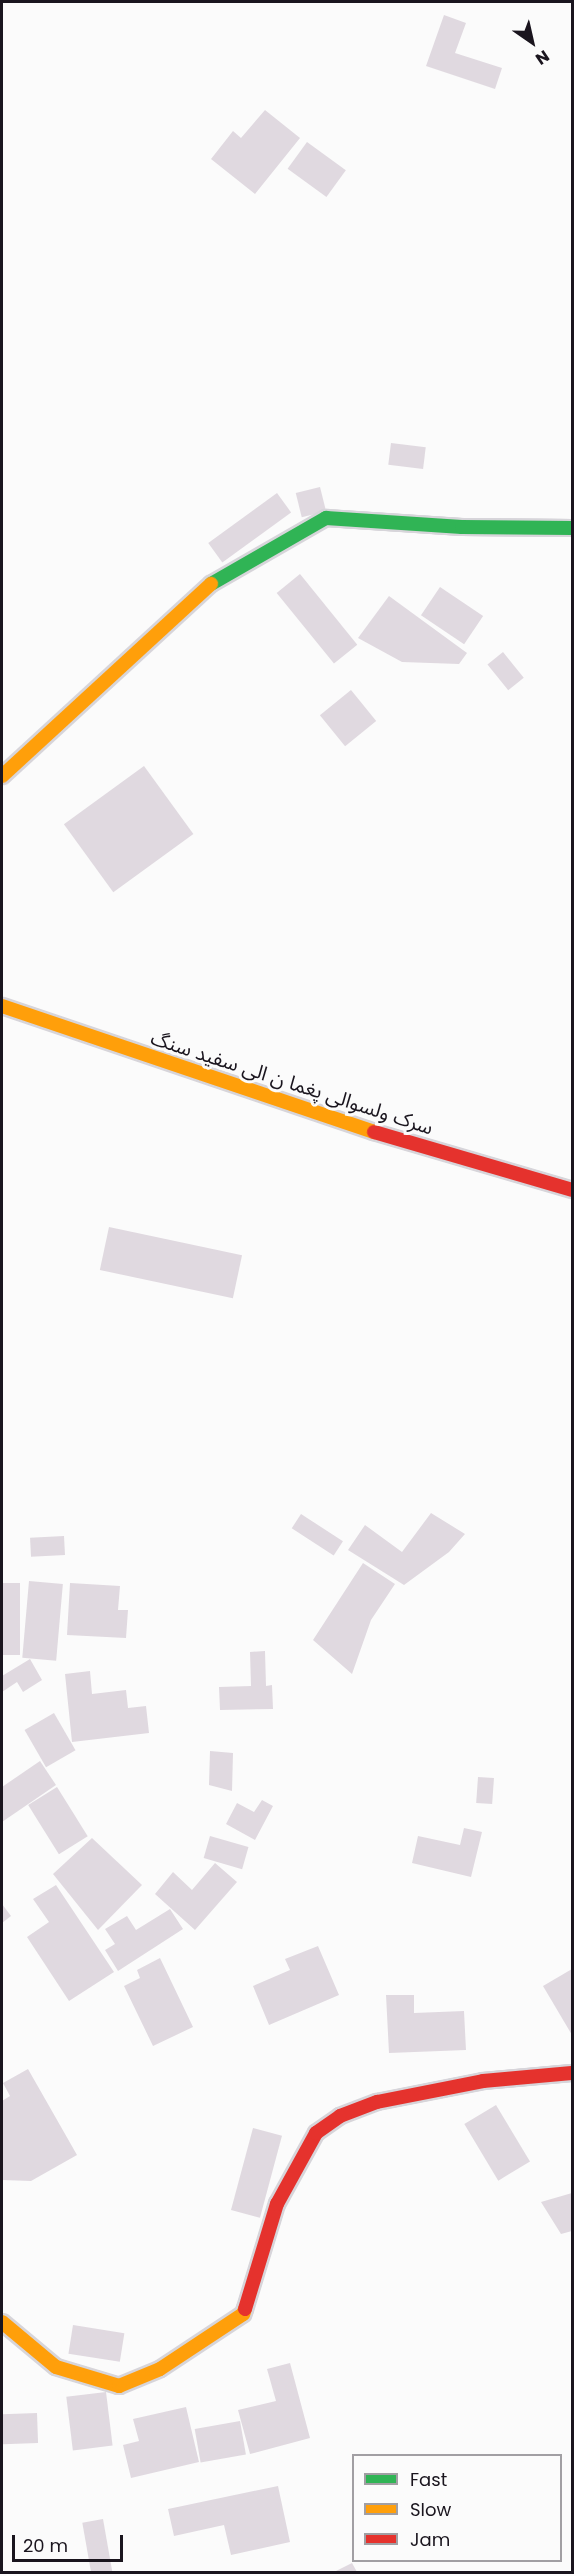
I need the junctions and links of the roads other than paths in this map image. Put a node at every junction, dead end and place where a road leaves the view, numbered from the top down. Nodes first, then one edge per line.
1 (573, 528) edge
2 (2, 776) edge
3 (2, 1006) edge
4 (573, 1190) edge
5 (573, 2073) edge
6 (2, 2322) edge

1 - 2 street
3 - 4 street, سرک ولسوالی پغما ن الی سفید سنگ
5 - 6 street

